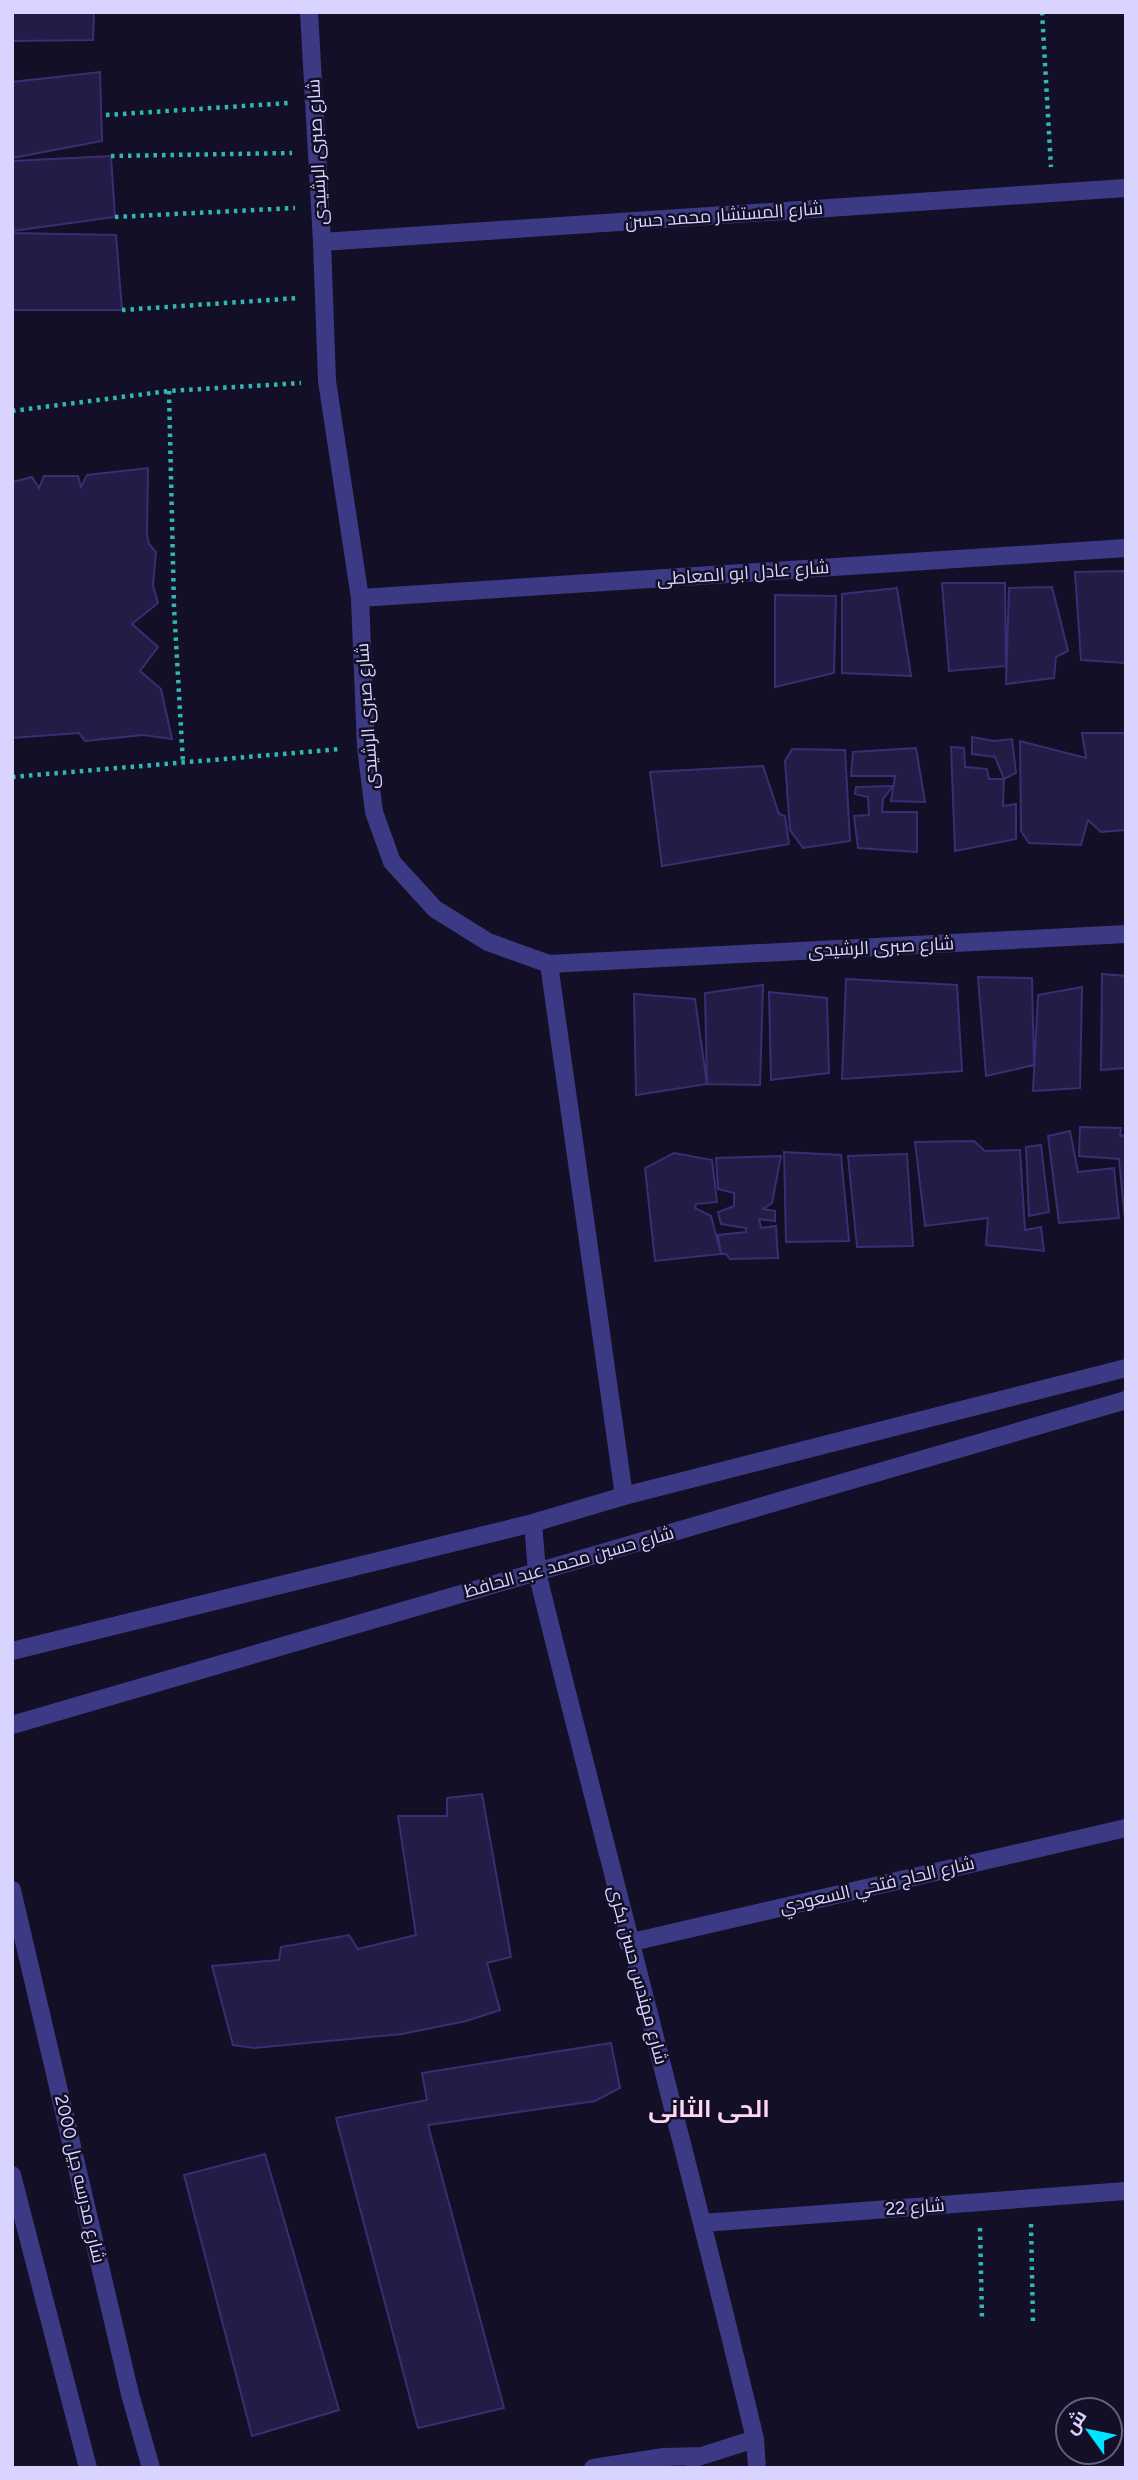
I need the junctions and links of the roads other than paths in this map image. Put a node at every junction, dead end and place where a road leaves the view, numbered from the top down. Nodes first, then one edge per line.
1 (309, 12) edge
2 (1126, 188) edge
3 (322, 242) junction
4 (1126, 548) edge
5 (360, 598) junction
6 (1126, 934) edge
7 (549, 964) junction
8 (1126, 1368) edge
9 (1126, 1400) edge
10 (624, 1496) junction
11 (533, 1523) junction
12 (537, 1572) junction
13 (12, 1651) edge
14 (12, 1725) edge
15 (1126, 1828) edge
16 (12, 1890) edge
17 (628, 1943) junction
18 (12, 2175) edge
19 (1126, 2191) edge
20 (703, 2223) junction
21 (755, 2440) junction
22 (702, 2456) junction
23 (88, 2468) edge
24 (151, 2468) edge
25 (593, 2468) edge
26 (666, 2468) edge
27 (757, 2468) edge

1 - 3 street, شارع صبرى الرشيدى
2 - 3 street, شارع المستشار محمد حسن
3 - 5 street, شارع صبرى الرشيدى
4 - 5 street, شارع عادل ابو المعاطى
5 - 7 street, شارع صبرى الرشيدى
6 - 7 street, شارع صبرى الرشيدى
7 - 10 street
8 - 10 street
9 - 12 street, شارع حسين محمد عبد الحافظ
10 - 11 street
11 - 12 street, شارع مهندس حسن بكرى
11 - 13 street
12 - 14 street, شارع حسين محمد عبد الحافظ
12 - 17 street, شارع مهندس حسن بكرى
15 - 17 street, شارع الحاج فتحي السعودي
16 - 24 street, شارع مدرسه جيل 2000
17 - 20 street, شارع مهندس حسن بكرى
18 - 23 street
19 - 20 street, شارع 22
20 - 21 street, شارع مهندس حسن بكرى
21 - 22 street
21 - 27 street, شارع مهندس حسن بكرى
22 - 25 street
22 - 26 street

